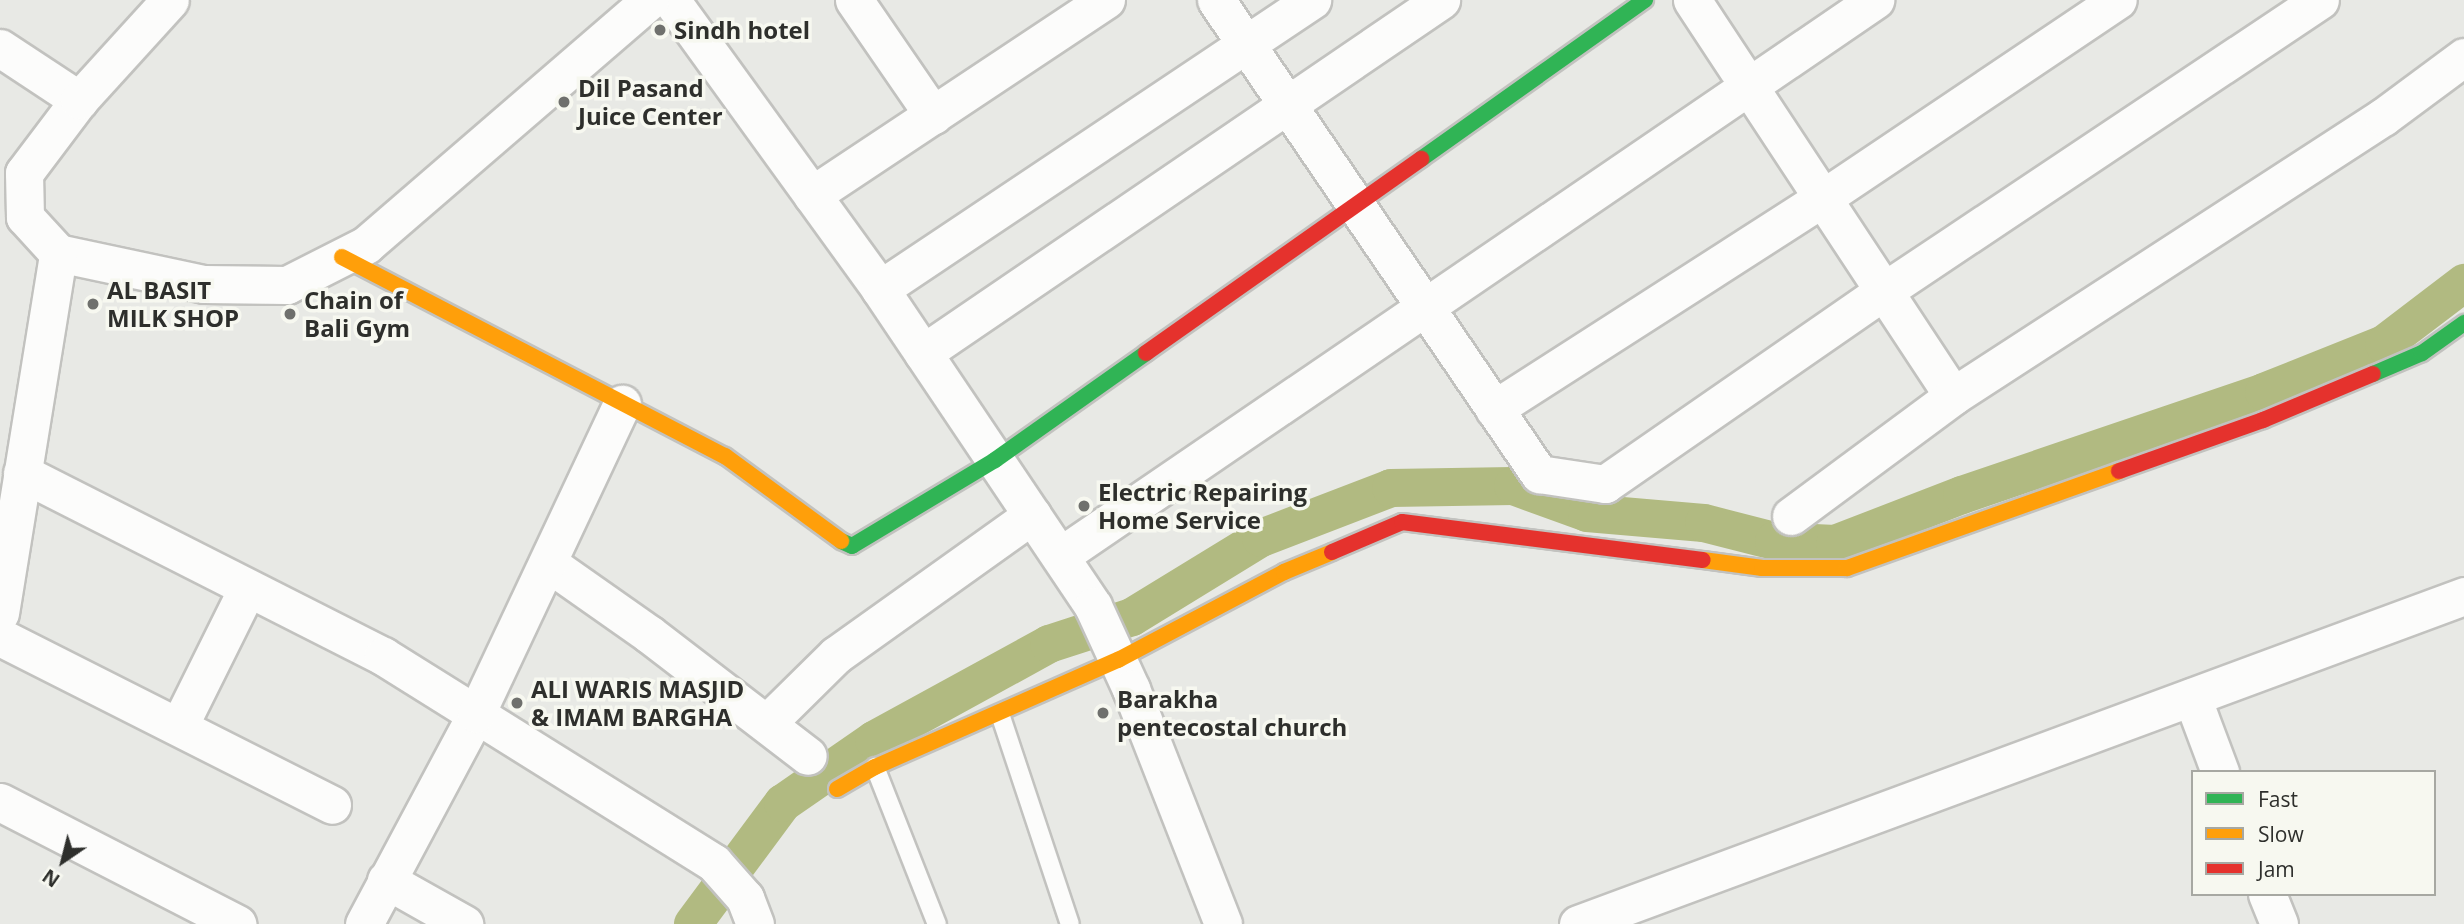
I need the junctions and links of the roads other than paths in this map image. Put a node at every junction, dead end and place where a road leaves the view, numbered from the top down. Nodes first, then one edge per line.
1 (170, 0) edge
2 (650, 0) edge
3 (671, 0) edge
4 (855, 0) edge
5 (1105, 0) edge
6 (1216, 0) edge
7 (1312, 0) edge
8 (1441, 0) edge
9 (1645, 0) edge
10 (1692, 0) edge
11 (1875, 0) edge
12 (2118, 0) edge
13 (2320, 0) edge
14 (1247, 45) junction
15 (0, 48) edge
16 (2464, 57) edge
17 (1749, 86) junction
18 (79, 100) junction
19 (1288, 107) junction
20 (933, 115) junction
21 (812, 195) junction
22 (1823, 198) junction
23 (1354, 203) junction
24 (13, 216) edge
25 (58, 253) junction
26 (342, 257) junction
27 (880, 289) junction
28 (1884, 291) junction
29 (1426, 309) junction
30 (2464, 323) edge
31 (923, 353) junction
32 (1953, 396) junction
33 (622, 404) junction
34 (1494, 409) junction
35 (15, 429) edge
36 (995, 460) junction
37 (22, 473) junction
38 (1032, 515) junction
39 (1791, 516) dead end
40 (1060, 556) junction
41 (548, 563) junction
42 (247, 589) junction
43 (2464, 596) edge
44 (0, 613) edge
45 (0, 636) edge
46 (1116, 656) junction
47 (2192, 697) junction
48 (476, 714) junction
49 (1000, 714) junction
50 (767, 723) junction
51 (179, 726) junction
52 (808, 755) dead end
53 (875, 767) junction
54 (2219, 770) edge
55 (837, 789) dead end
56 (0, 802) edge
57 (331, 805) dead end
58 (386, 880) junction
59 (2268, 896) edge
60 (750, 911) edge
61 (237, 924) edge
62 (365, 924) edge
63 (464, 924) edge
64 (937, 924) edge
65 (1070, 924) edge
66 (1223, 924) edge
67 (1578, 924) edge
68 (2279, 924) edge

1 - 18 street
2 - 26 street
3 - 21 street
4 - 20 street
5 - 20 street
6 - 14 street
7 - 14 street
8 - 19 street
9 - 23 street
10 - 17 street
11 - 17 street
12 - 22 street
13 - 28 street
14 - 19 street
14 - 27 street
15 - 18 street
16 - 32 street
17 - 22 street
17 - 29 street
18 - 24 street
19 - 23 street
19 - 31 street
20 - 21 street
21 - 27 street
22 - 28 street
22 - 34 street
23 - 29 street
23 - 36 street
24 - 25 street
25 - 26 street
25 - 35 street
26 - 33 street
27 - 31 street
28 - 32 street
28 - 34 street
29 - 34 street
29 - 40 street
30 - 46 street
31 - 36 street
32 - 39 street
33 - 36 street
33 - 41 street
35 - 37 street
36 - 38 street
37 - 42 street
37 - 44 street
38 - 40 street
38 - 50 street
40 - 46 street
41 - 48 street
41 - 50 street
42 - 48 street
42 - 51 street
43 - 47 street
45 - 51 street
46 - 49 street
46 - 66 street
47 - 54 street
47 - 67 street
48 - 58 street
48 - 60 street
49 - 53 street
49 - 65 lane
50 - 52 street
51 - 57 street
53 - 55 street
53 - 64 lane
56 - 61 street
58 - 62 street
58 - 63 street
59 - 68 street

